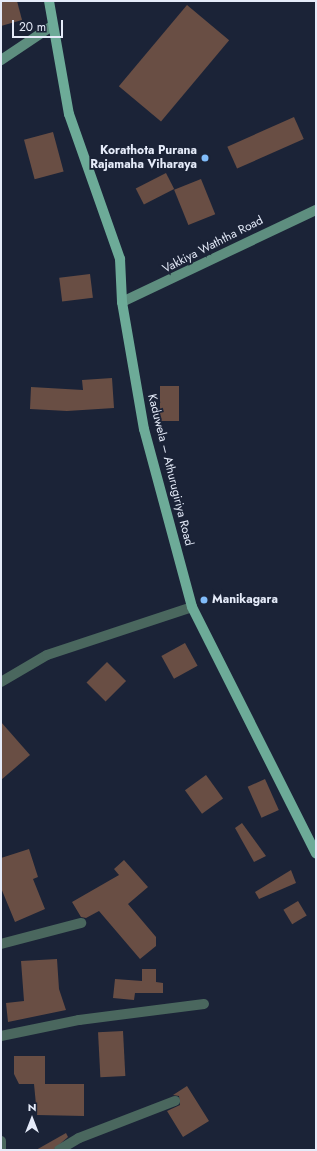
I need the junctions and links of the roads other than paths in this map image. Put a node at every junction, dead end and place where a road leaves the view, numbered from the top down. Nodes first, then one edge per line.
1 (48, 1) edge
2 (52, 26) junction
3 (1, 60) edge
4 (316, 210) edge
5 (122, 302) junction
6 (192, 607) junction
7 (1, 682) edge
8 (316, 854) edge
9 (81, 923) dead end
10 (1, 944) edge
11 (204, 1004) dead end
12 (1, 1036) edge
13 (175, 1101) dead end
14 (1, 1140) edge
15 (2, 1150) edge
16 (59, 1150) edge

1 - 2 main road, Kaduwela – Athurugiriya Road
2 - 3 street
2 - 5 main road, Kaduwela – Athurugiriya Road
4 - 5 street, Vakkiya Waththa Road
5 - 6 main road, Kaduwela – Athurugiriya Road
6 - 7 street
6 - 8 main road, Kaduwela – Athurugiriya Road
9 - 10 street
11 - 12 street
13 - 16 street
14 - 15 street

